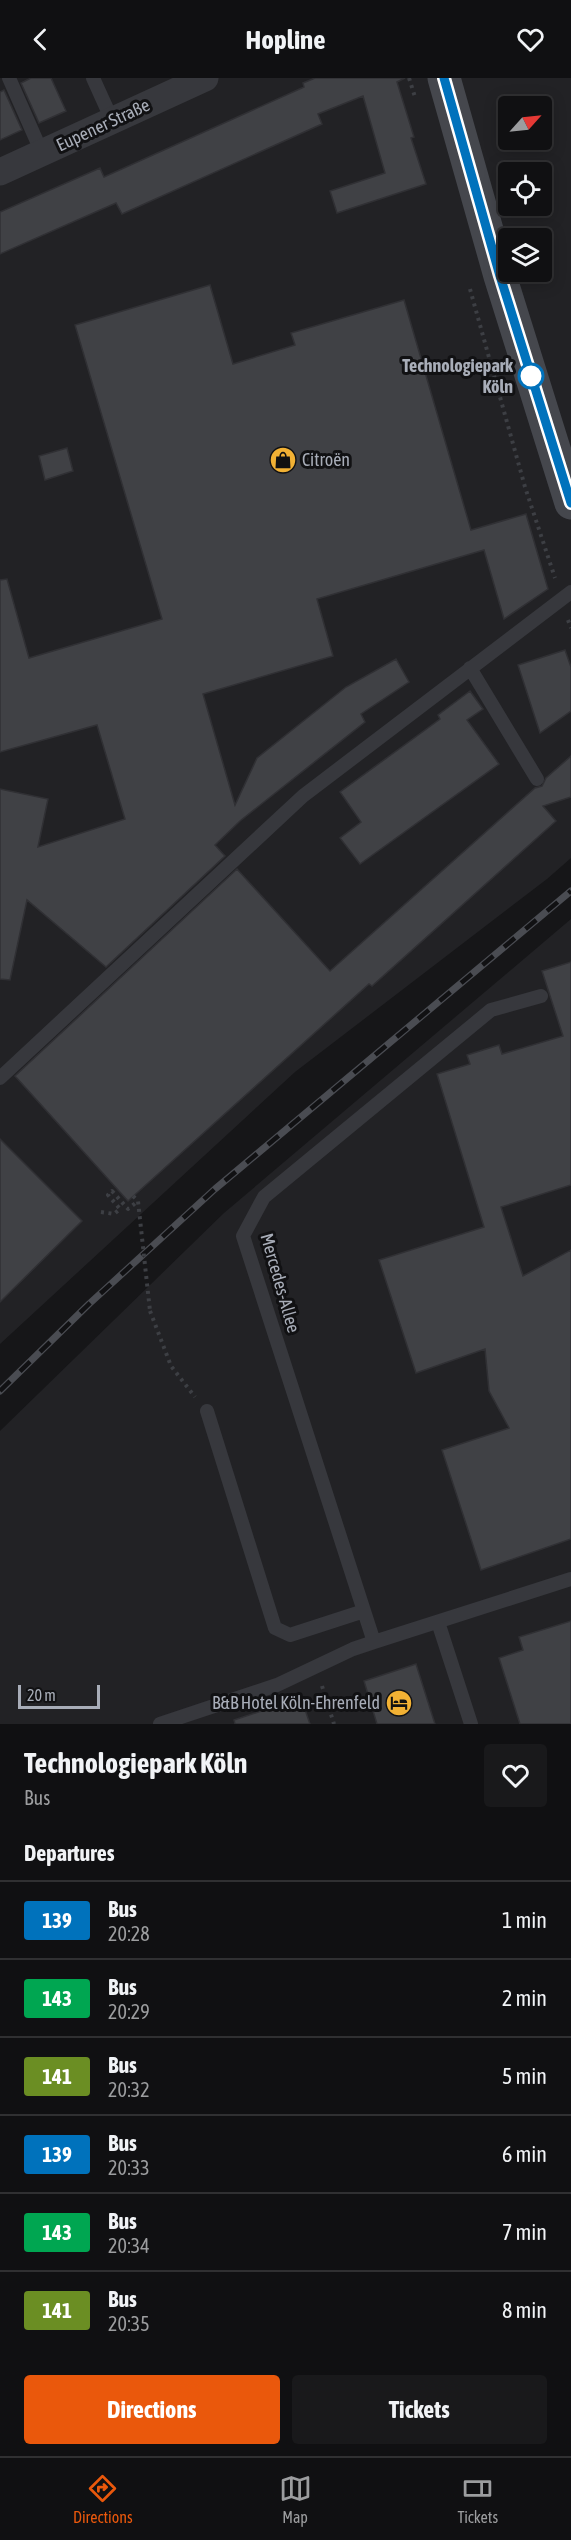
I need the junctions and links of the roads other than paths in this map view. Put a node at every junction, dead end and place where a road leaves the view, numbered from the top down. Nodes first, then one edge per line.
1 (9, 78) edge
2 (93, 78) edge
3 (205, 78) edge
4 (444, 78) edge
5 (112, 120) junction
6 (42, 153) junction
7 (0, 172) edge
8 (571, 503) edge
9 (566, 595) edge
10 (470, 668) junction
11 (537, 780) dead end
12 (541, 996) dead end
13 (0, 1078) edge
14 (207, 1411) road end
15 (571, 1579) edge
16 (364, 1611) junction
17 (438, 1622) junction
18 (374, 1642) junction
19 (160, 1724) edge
20 (471, 1724) edge

1 - 6 lane
2 - 5 lane
3 - 5 street, Eupener Straße
4 - 8 main road
5 - 6 street, Eupener Straße
6 - 7 street, Eupener Straße
9 - 10 lane
10 - 11 lane
10 - 13 lane
12 - 16 lane, Mercedes-Allee
14 - 16 lane
15 - 17 lane
16 - 18 lane, Mercedes-Allee
17 - 18 lane
17 - 20 lane
18 - 19 lane

